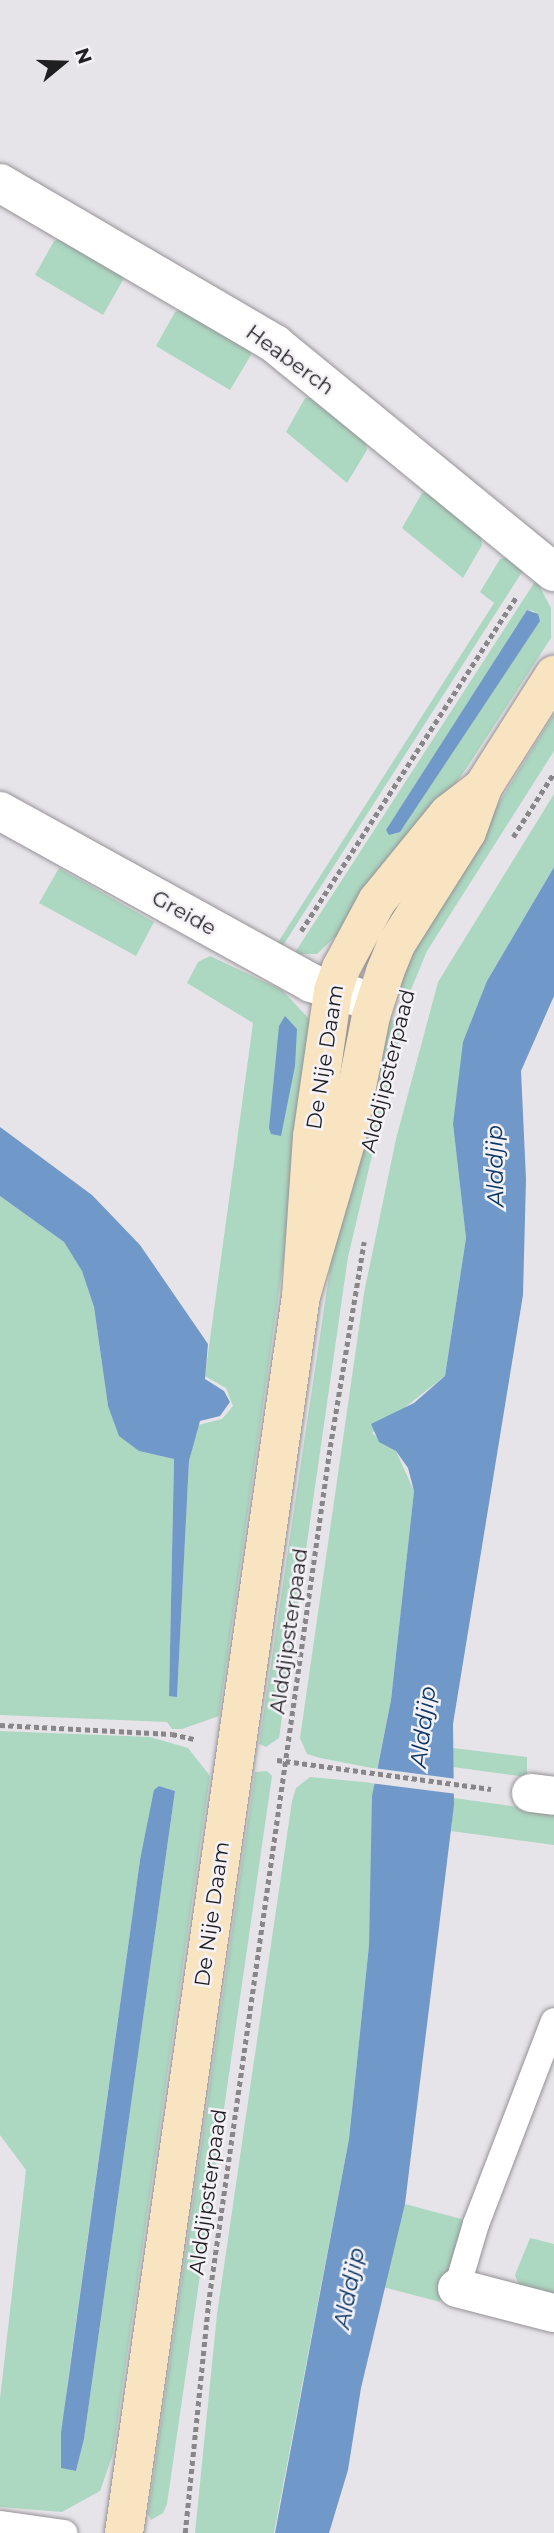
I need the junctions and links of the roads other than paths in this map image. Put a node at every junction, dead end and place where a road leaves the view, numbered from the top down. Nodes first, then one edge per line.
1 (0, 183) edge
2 (546, 566) edge
3 (554, 675) edge
4 (483, 787) junction
5 (0, 811) edge
6 (333, 991) junction
7 (374, 1002) junction
8 (301, 1296) junction
9 (554, 2021) edge
10 (457, 2288) joint
11 (554, 2313) edge
12 (0, 2524) edge
13 (64, 2533) edge
14 (124, 2533) edge

1 - 2 street, Heaberch
3 - 4 street, De Nije Daam
4 - 6 street, De Nije Daam
4 - 7 street, De Nije Daam
5 - 6 street, Greide
6 - 7 street, Greide
6 - 8 street, De Nije Daam
7 - 8 street, De Nije Daam
8 - 14 street, De Nije Daam
9 - 10 lane
10 - 11 street
12 - 13 lane

